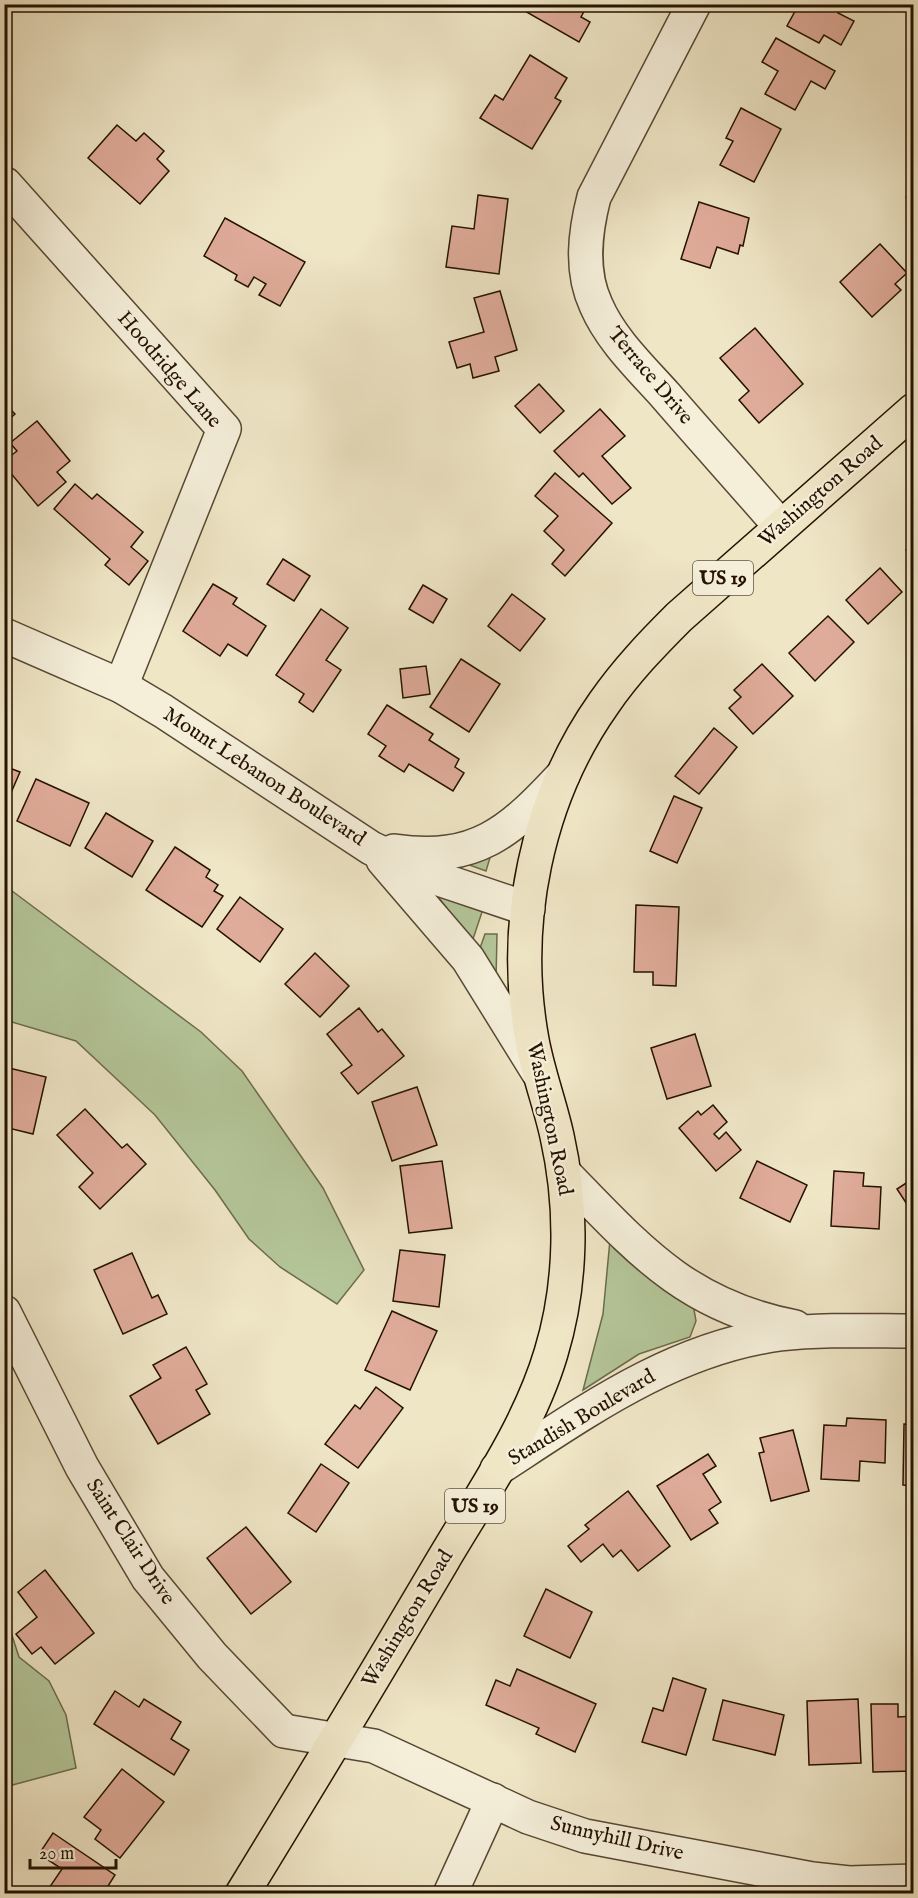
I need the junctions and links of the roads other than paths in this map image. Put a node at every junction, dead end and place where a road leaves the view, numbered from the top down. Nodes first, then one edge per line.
1 (694, 4) edge
2 (5, 184) edge
3 (914, 411) edge
4 (781, 527) junction
5 (4, 634) edge
6 (121, 686) junction
7 (564, 774) junction
8 (371, 848) junction
9 (528, 909) junction
10 (541, 1076) junction
11 (564, 1173) junction
12 (4, 1312) edge
13 (818, 1331) junction
14 (914, 1331) edge
15 (497, 1469) junction
16 (336, 1740) junction
17 (494, 1800) junction
18 (914, 1881) edge
19 (242, 1893) edge
20 (450, 1893) edge

1 - 4 street, Terrace Drive
2 - 6 street, Hoodridge Lane
3 - 4 main road, Washington Road / US 19
4 - 7 main road, Washington Road / US 19
5 - 6 street, Mount Lebanon Boulevard
6 - 8 street, Mount Lebanon Boulevard
7 - 8 street
7 - 9 main road, Washington Road / US 19
8 - 9 street, Mount Lebanon Boulevard
8 - 10 street
9 - 10 main road, Washington Road / US 19
10 - 11 main road, Washington Road / US 19
11 - 13 street
11 - 15 main road, Washington Road / US 19
12 - 16 street, Saint Clair Drive
13 - 14 street, Standish Boulevard
13 - 15 street, Standish Boulevard
15 - 16 main road, Washington Road / US 19
16 - 17 street, Sunnyhill Drive
16 - 19 main road, Washington Road / US 19
17 - 18 street, Sunnyhill Drive
17 - 20 street

